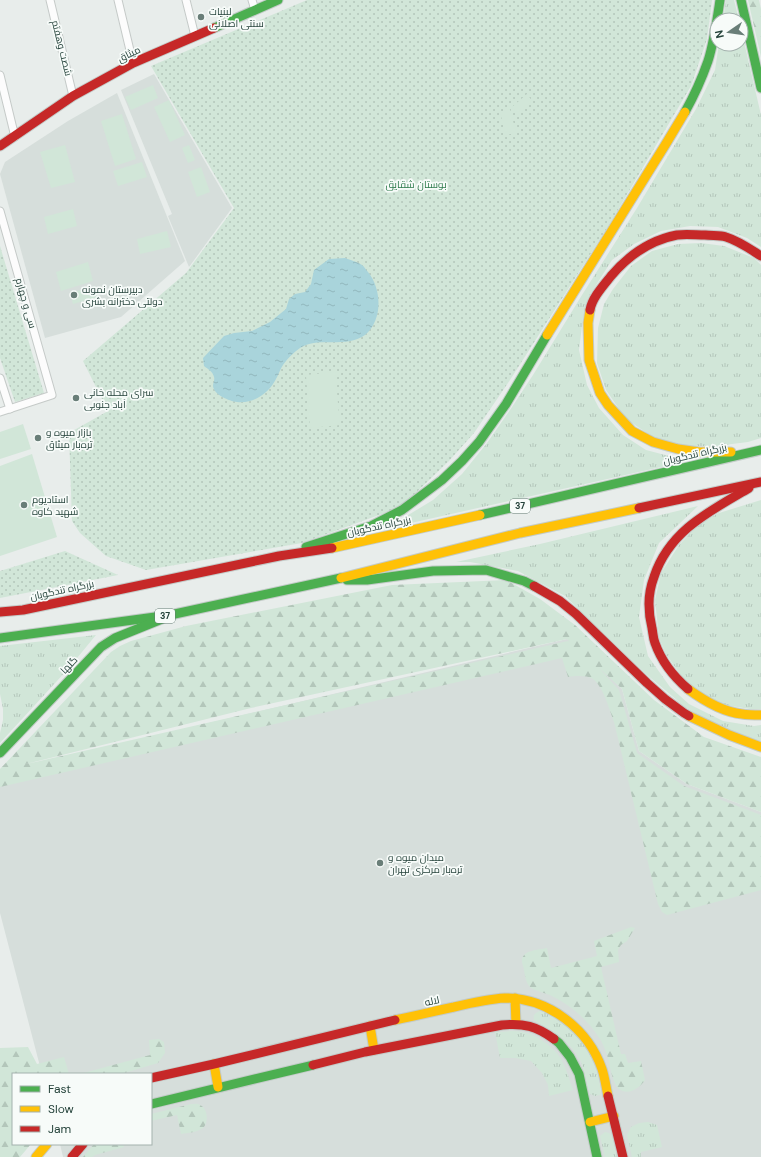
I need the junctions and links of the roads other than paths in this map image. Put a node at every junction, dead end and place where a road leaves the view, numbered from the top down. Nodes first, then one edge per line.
1 (50, 0) edge
2 (118, 0) edge
3 (186, 0) edge
4 (252, 0) edge
5 (278, 0) edge
6 (720, 0) edge
7 (741, 0) edge
8 (255, 10) junction
9 (195, 36) junction
10 (133, 63) junction
11 (0, 75) edge
12 (761, 88) edge
13 (73, 96) junction
14 (15, 137) junction
15 (0, 146) edge
16 (0, 211) edge
17 (761, 256) edge
18 (0, 378) edge
19 (10, 409) junction
20 (0, 412) edge
21 (757, 451) edge
22 (759, 483) edge
23 (279, 556) junction
24 (328, 580) junction
25 (0, 612) edge
26 (170, 615) junction
27 (0, 638) edge
28 (761, 715) edge
29 (761, 747) edge
30 (0, 753) edge
31 (515, 998) junction
32 (516, 1024) junction
33 (370, 1026) junction
34 (374, 1050) junction
35 (214, 1064) junction
36 (152, 1078) edge
37 (218, 1087) junction
38 (152, 1104) edge
39 (614, 1116) junction
40 (590, 1122) junction
41 (46, 1145) edge
42 (82, 1145) edge
43 (36, 1157) edge
44 (72, 1157) edge
45 (597, 1157) edge
46 (623, 1157) edge

1 - 13 street, شصت وهفتم
2 - 10 street
3 - 9 street
4 - 8 street
5 - 8 main road, میثاق
6 - 23 main road
7 - 12 main road
8 - 9 main road, میثاق
9 - 10 main road, میثاق
10 - 13 main road, میثاق
11 - 14 street
13 - 14 main road, میثاق
14 - 15 main road, میثاق
16 - 19 street, سی و چهارم
17 - 21 main road
18 - 19 street
19 - 20 street
21 - 23 main road, بزرگراه تندگویان / 37
22 - 24 main road, 37
22 - 28 main road
23 - 25 main road, بزرگراه تندگویان / 37
24 - 26 main road, 37
24 - 29 main road
26 - 27 main road, 37
26 - 30 main road, گلها
31 - 32 main road
31 - 33 main road, لاله
31 - 39 main road, لاله
32 - 34 main road
32 - 40 main road
33 - 34 main road
33 - 35 main road, لاله
34 - 37 main road
35 - 36 main road, لاله
35 - 37 main road
37 - 38 main road
39 - 40 main road
39 - 46 main road, لاله
40 - 45 main road
41 - 43 main road
42 - 44 main road

